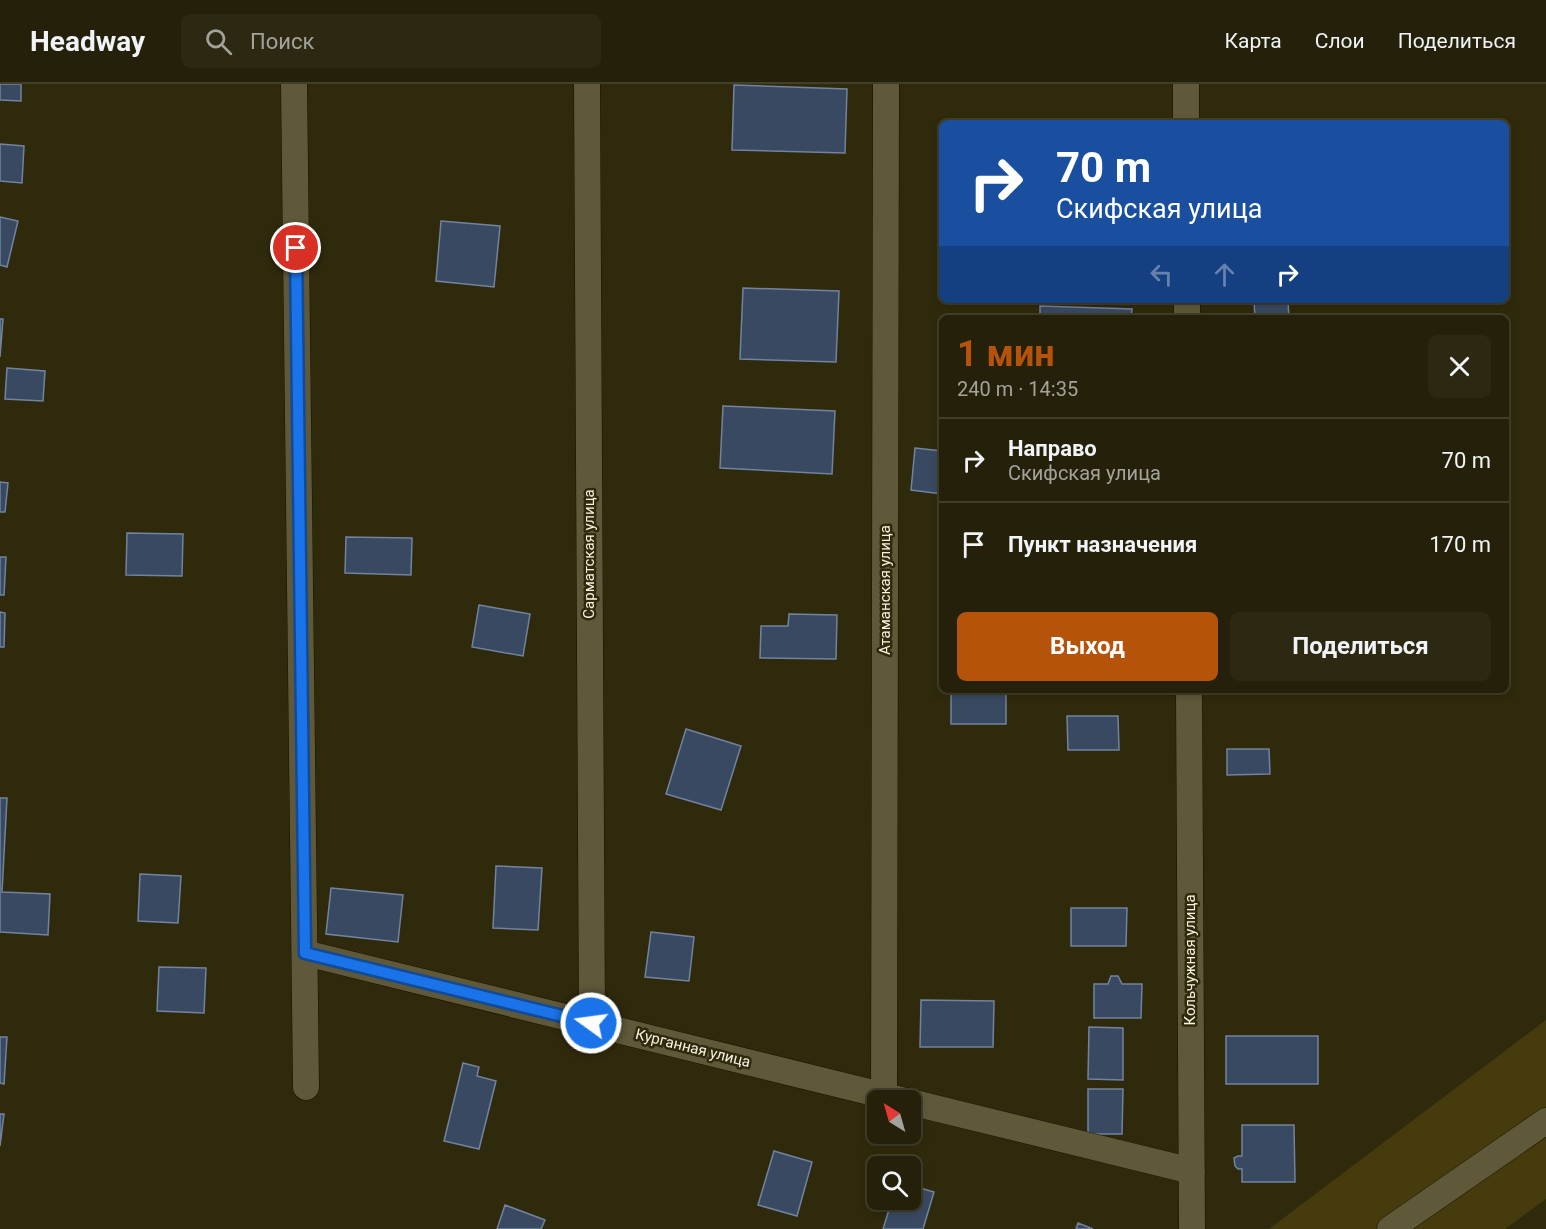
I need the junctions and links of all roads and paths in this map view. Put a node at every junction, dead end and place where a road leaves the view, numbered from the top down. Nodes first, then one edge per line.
1 (294, 84) edge
2 (587, 84) edge
3 (886, 84) edge
4 (1186, 84) edge
5 (1186, 120) edge
6 (1189, 693) edge
7 (305, 953) junction
8 (591, 1023) junction
9 (306, 1087) dead end
10 (895, 1090) edge
11 (867, 1091) edge
12 (921, 1105) edge
13 (1546, 1120) edge
14 (1191, 1171) junction
15 (1192, 1229) edge
16 (1390, 1229) edge

1 - 7 street
2 - 8 street, Сарматская улица
3 - 10 street, Атаманская улица
4 - 5 street
6 - 14 street, Кольчужная улица
7 - 8 street, Курганная улица
7 - 9 street
8 - 11 street, Курганная улица
12 - 14 street
13 - 16 street
14 - 15 street, Кольчужная улица

